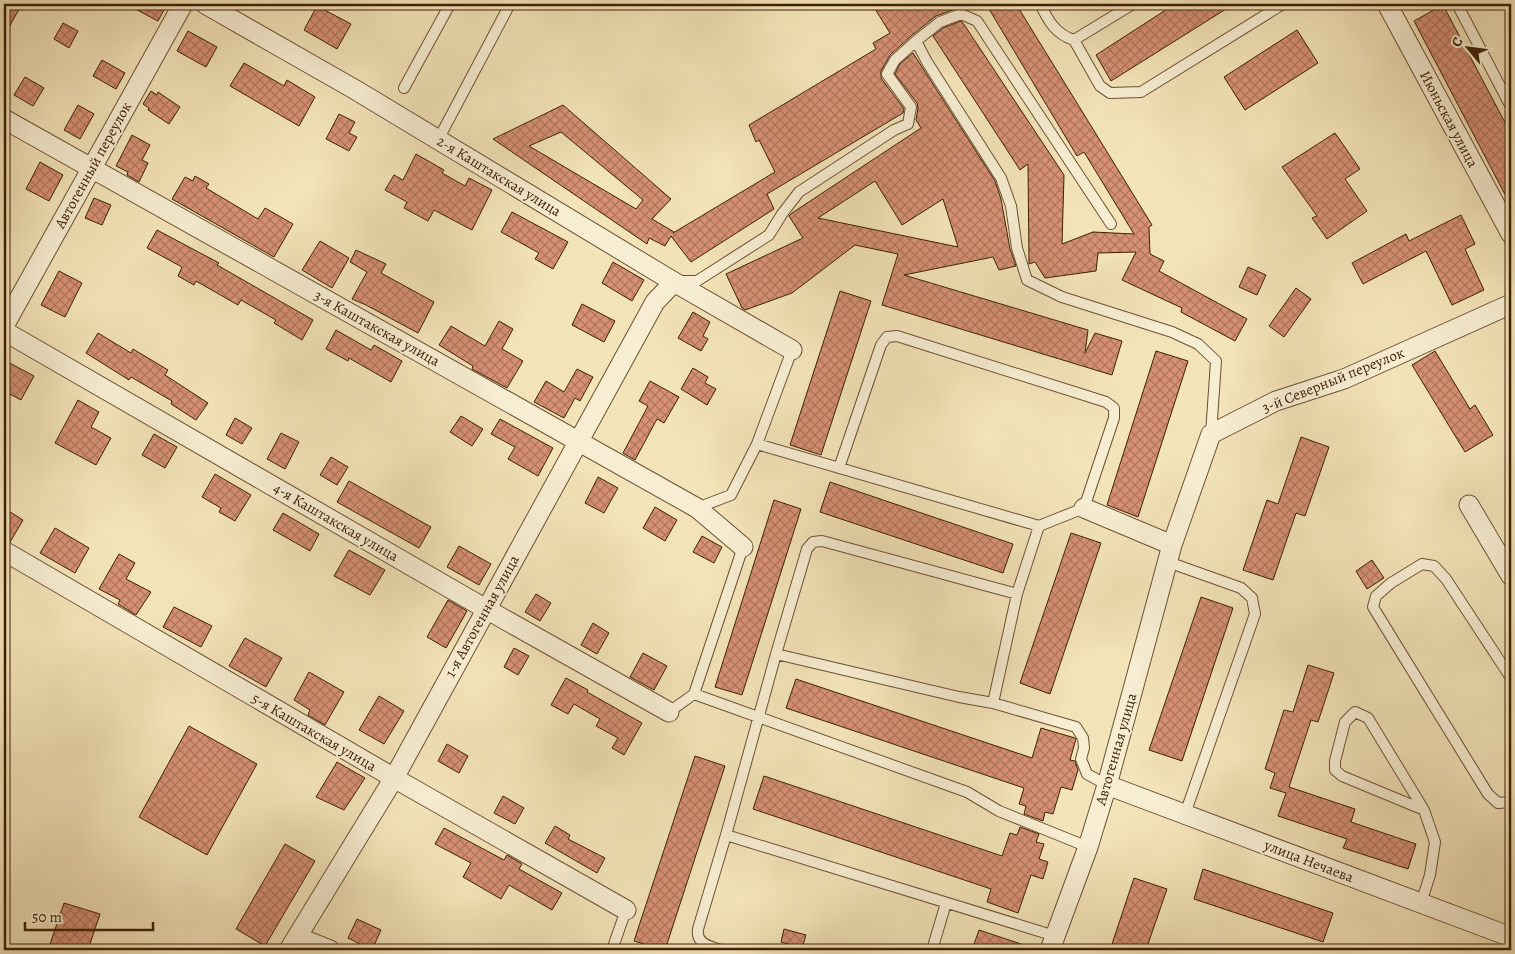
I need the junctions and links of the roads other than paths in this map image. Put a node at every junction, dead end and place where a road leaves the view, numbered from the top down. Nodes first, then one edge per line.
1 (184, 4) edge
2 (205, 4) edge
3 (450, 4) edge
4 (510, 4) edge
5 (1040, 4) edge
6 (1133, 4) edge
7 (1283, 4) edge
8 (1457, 4) edge
9 (1392, 5) edge
10 (1074, 40) junction
11 (916, 41) junction
12 (404, 88) dead end
13 (1511, 107) edge
14 (4, 119) edge
15 (438, 140) junction
16 (92, 168) junction
17 (1112, 224) dead end
18 (1510, 230) edge
19 (674, 282) junction
20 (1511, 304) edge
21 (4, 326) edge
22 (4, 331) edge
23 (792, 350) joint
24 (1211, 434) junction
25 (580, 441) junction
26 (756, 444) junction
27 (840, 468) junction
28 (1469, 505) dead end
29 (697, 508) junction
30 (1084, 508) junction
31 (1040, 526) junction
32 (744, 547) joint
33 (4, 551) edge
34 (1170, 553) junction
35 (1511, 576) edge
36 (1017, 594) junction
37 (486, 609) junction
38 (776, 654) junction
39 (1511, 678) edge
40 (694, 694) junction
41 (993, 703) junction
42 (669, 712) joint
43 (758, 717) junction
44 (394, 778) junction
45 (1107, 785) junction
46 (1511, 802) edge
47 (1424, 810) junction
48 (1185, 814) junction
49 (726, 835) junction
50 (1088, 847) junction
51 (946, 903) junction
52 (1421, 903) junction
53 (626, 910) joint
54 (1511, 937) edge
55 (1052, 943) edge
56 (293, 944) edge
57 (330, 950) edge
58 (612, 950) edge
59 (721, 950) edge
60 (932, 950) edge

1 - 16 street, Автогенный переулок
2 - 15 street, 2-я Каштакская улица
3 - 12 lane
4 - 15 lane
5 - 10 lane
6 - 10 lane
7 - 10 lane
8 - 13 lane
9 - 18 street, Июньская улица
11 - 17 lane
11 - 19 lane
11 - 24 lane
14 - 16 street, 3-я Каштакская улица
15 - 19 street, 2-я Каштакская улица
16 - 21 street, Автогенный переулок
16 - 25 street, 3-я Каштакская улица
19 - 23 street, 2-я Каштакская улица
19 - 25 street, 1-я Автогенная улица
20 - 24 street, 3-й Северный переулок
22 - 37 street, 4-я Каштакская улица
23 - 26 lane
24 - 34 street, Автогенная улица
25 - 29 street, 3-я Каштакская улица
25 - 37 street, 1-я Автогенная улица
26 - 27 lane
26 - 29 lane
27 - 30 lane
27 - 31 lane
28 - 35 street
29 - 32 street, 3-я Каштакская улица
30 - 31 lane
30 - 34 street
31 - 36 lane
32 - 40 lane
33 - 44 street, 5-я Каштакская улица
34 - 45 street, Автогенная улица
34 - 48 lane
36 - 38 lane
36 - 41 lane
37 - 42 street, 4-я Каштакская улица
37 - 44 street, 1-я Автогенная улица
38 - 41 lane
38 - 43 lane
39 - 46 lane
40 - 42 lane
40 - 43 lane
41 - 45 lane
43 - 49 lane
43 - 50 lane
44 - 53 street, 5-я Каштакская улица
44 - 56 street, 1-я Автогенная улица
45 - 48 street, улица Нечаева
45 - 50 street, Автогенная улица
47 - 47 lane
47 - 52 lane
48 - 52 street, улица Нечаева
49 - 51 lane
49 - 59 lane
50 - 55 street, Автогенная улица
51 - 55 lane
51 - 60 lane
52 - 54 street, улица Нечаева
53 - 58 lane
56 - 57 street

